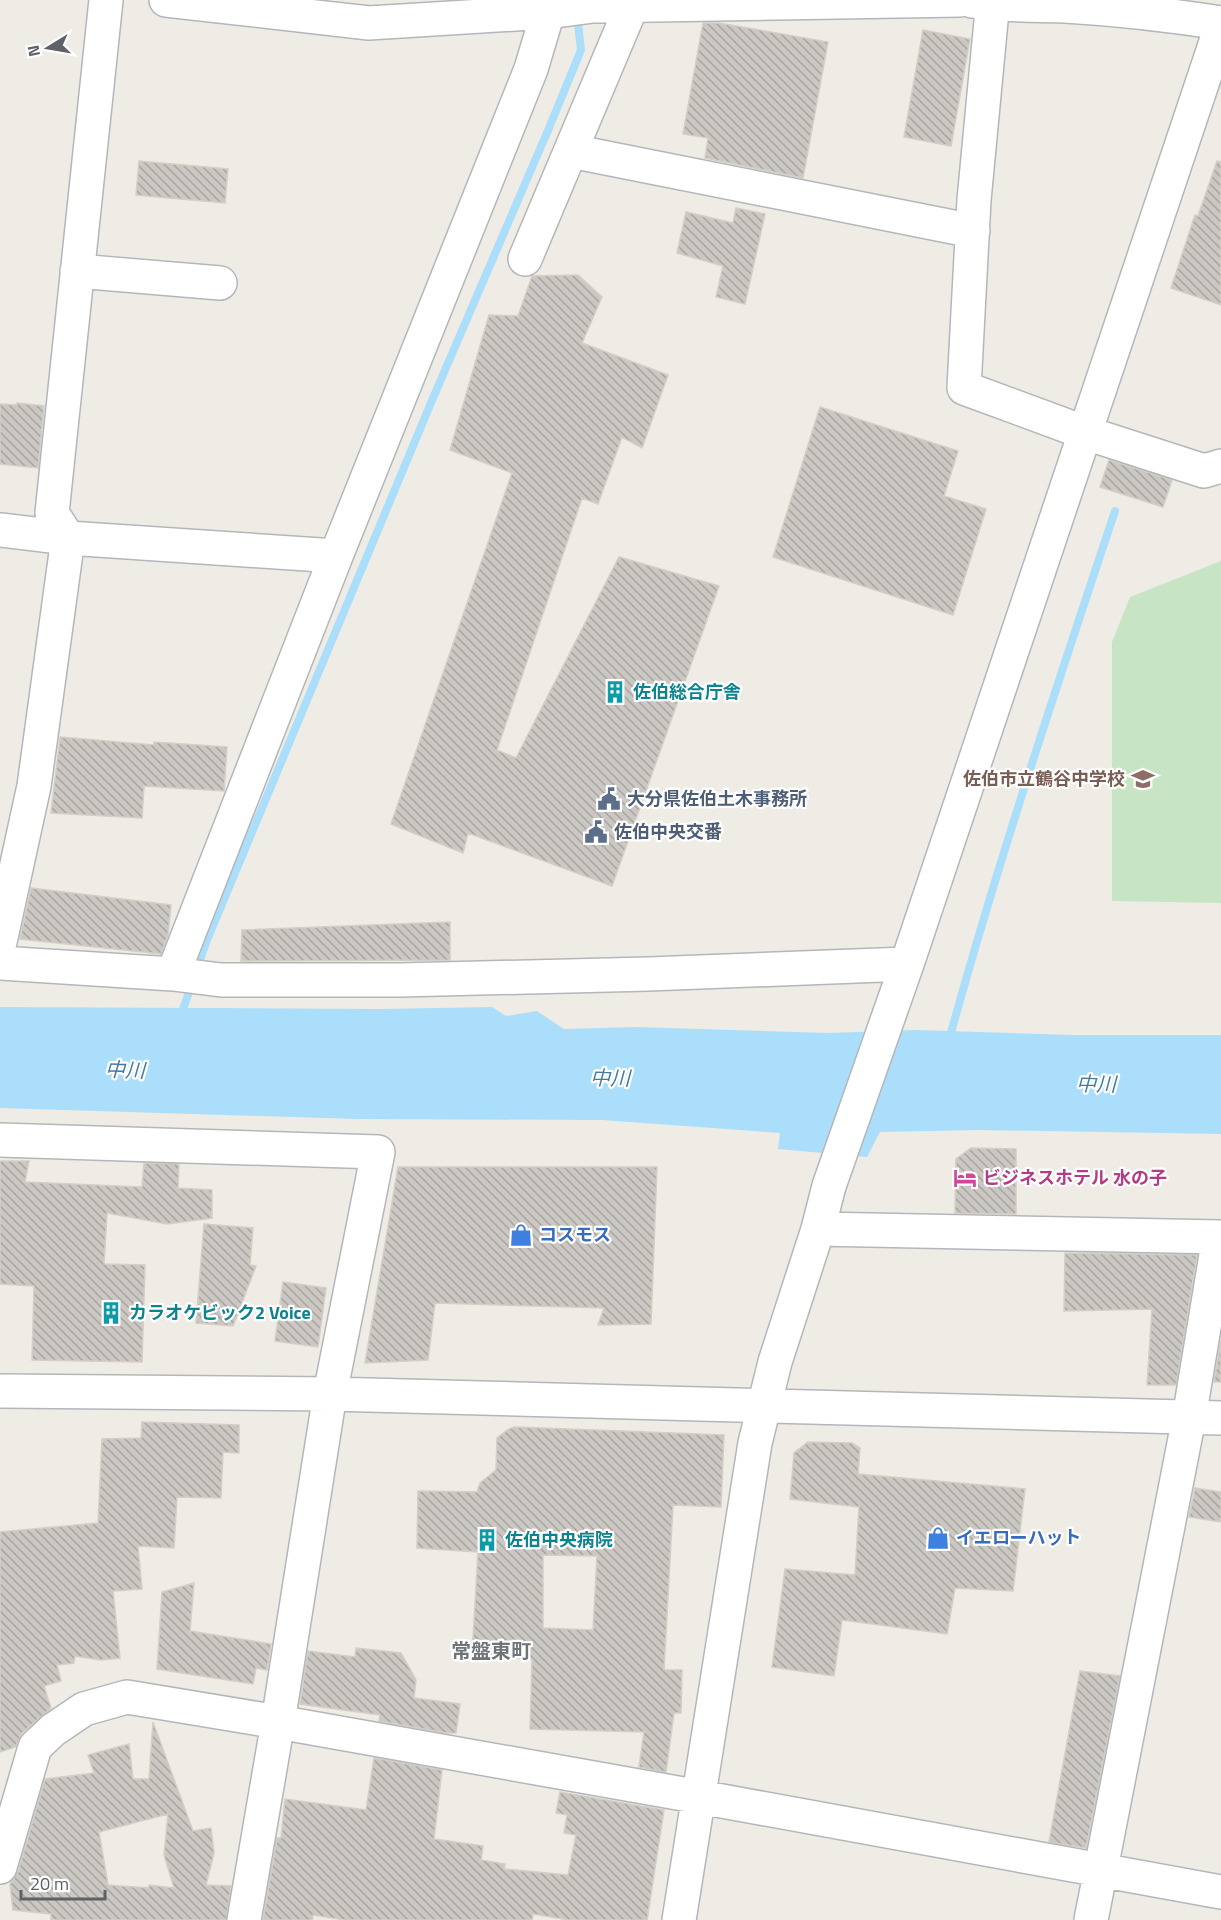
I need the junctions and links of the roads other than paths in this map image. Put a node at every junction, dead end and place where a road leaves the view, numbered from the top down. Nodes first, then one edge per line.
1 (106, 0) edge
2 (166, 0) edge
3 (960, 0) edge
4 (984, 1) edge
5 (632, 5) junction
6 (571, 6) edge
7 (370, 11) edge
8 (1221, 25) edge
9 (571, 151) junction
10 (973, 231) junction
11 (525, 259) dead end
12 (77, 272) junction
13 (220, 283) dead end
14 (1086, 433) junction
15 (1221, 466) edge
16 (0, 530) edge
17 (68, 538) junction
18 (336, 556) junction
19 (0, 942) edge
20 (0, 963) edge
21 (907, 964) junction
22 (187, 976) junction
23 (0, 1140) edge
24 (818, 1229) junction
25 (1220, 1237) edge
26 (0, 1390) edge
27 (330, 1394) junction
28 (764, 1405) junction
29 (1205, 1418) edge
30 (278, 1722) junction
31 (700, 1797) junction
32 (1, 1860) edge
33 (1100, 1871) junction
34 (1221, 1892) edge
35 (244, 1920) edge
36 (679, 1920) edge
37 (1091, 1920) edge

1 - 12 street
2 - 7 street
3 - 5 street
4 - 8 street
4 - 10 street
5 - 6 street
5 - 9 street
6 - 7 street
6 - 18 street
8 - 14 street
9 - 10 street
9 - 11 street
10 - 14 street
12 - 13 street
12 - 17 street
14 - 15 street
14 - 21 street
16 - 17 street
17 - 18 street
17 - 19 street
18 - 22 street
20 - 22 street
21 - 22 street
21 - 24 street
23 - 27 street
24 - 25 street
24 - 28 street
25 - 29 street
26 - 27 street
27 - 28 street
27 - 30 street
28 - 29 street
28 - 31 street
29 - 33 street
30 - 31 street
30 - 32 street
30 - 35 street
31 - 33 street
31 - 36 street
33 - 34 street
33 - 37 street

